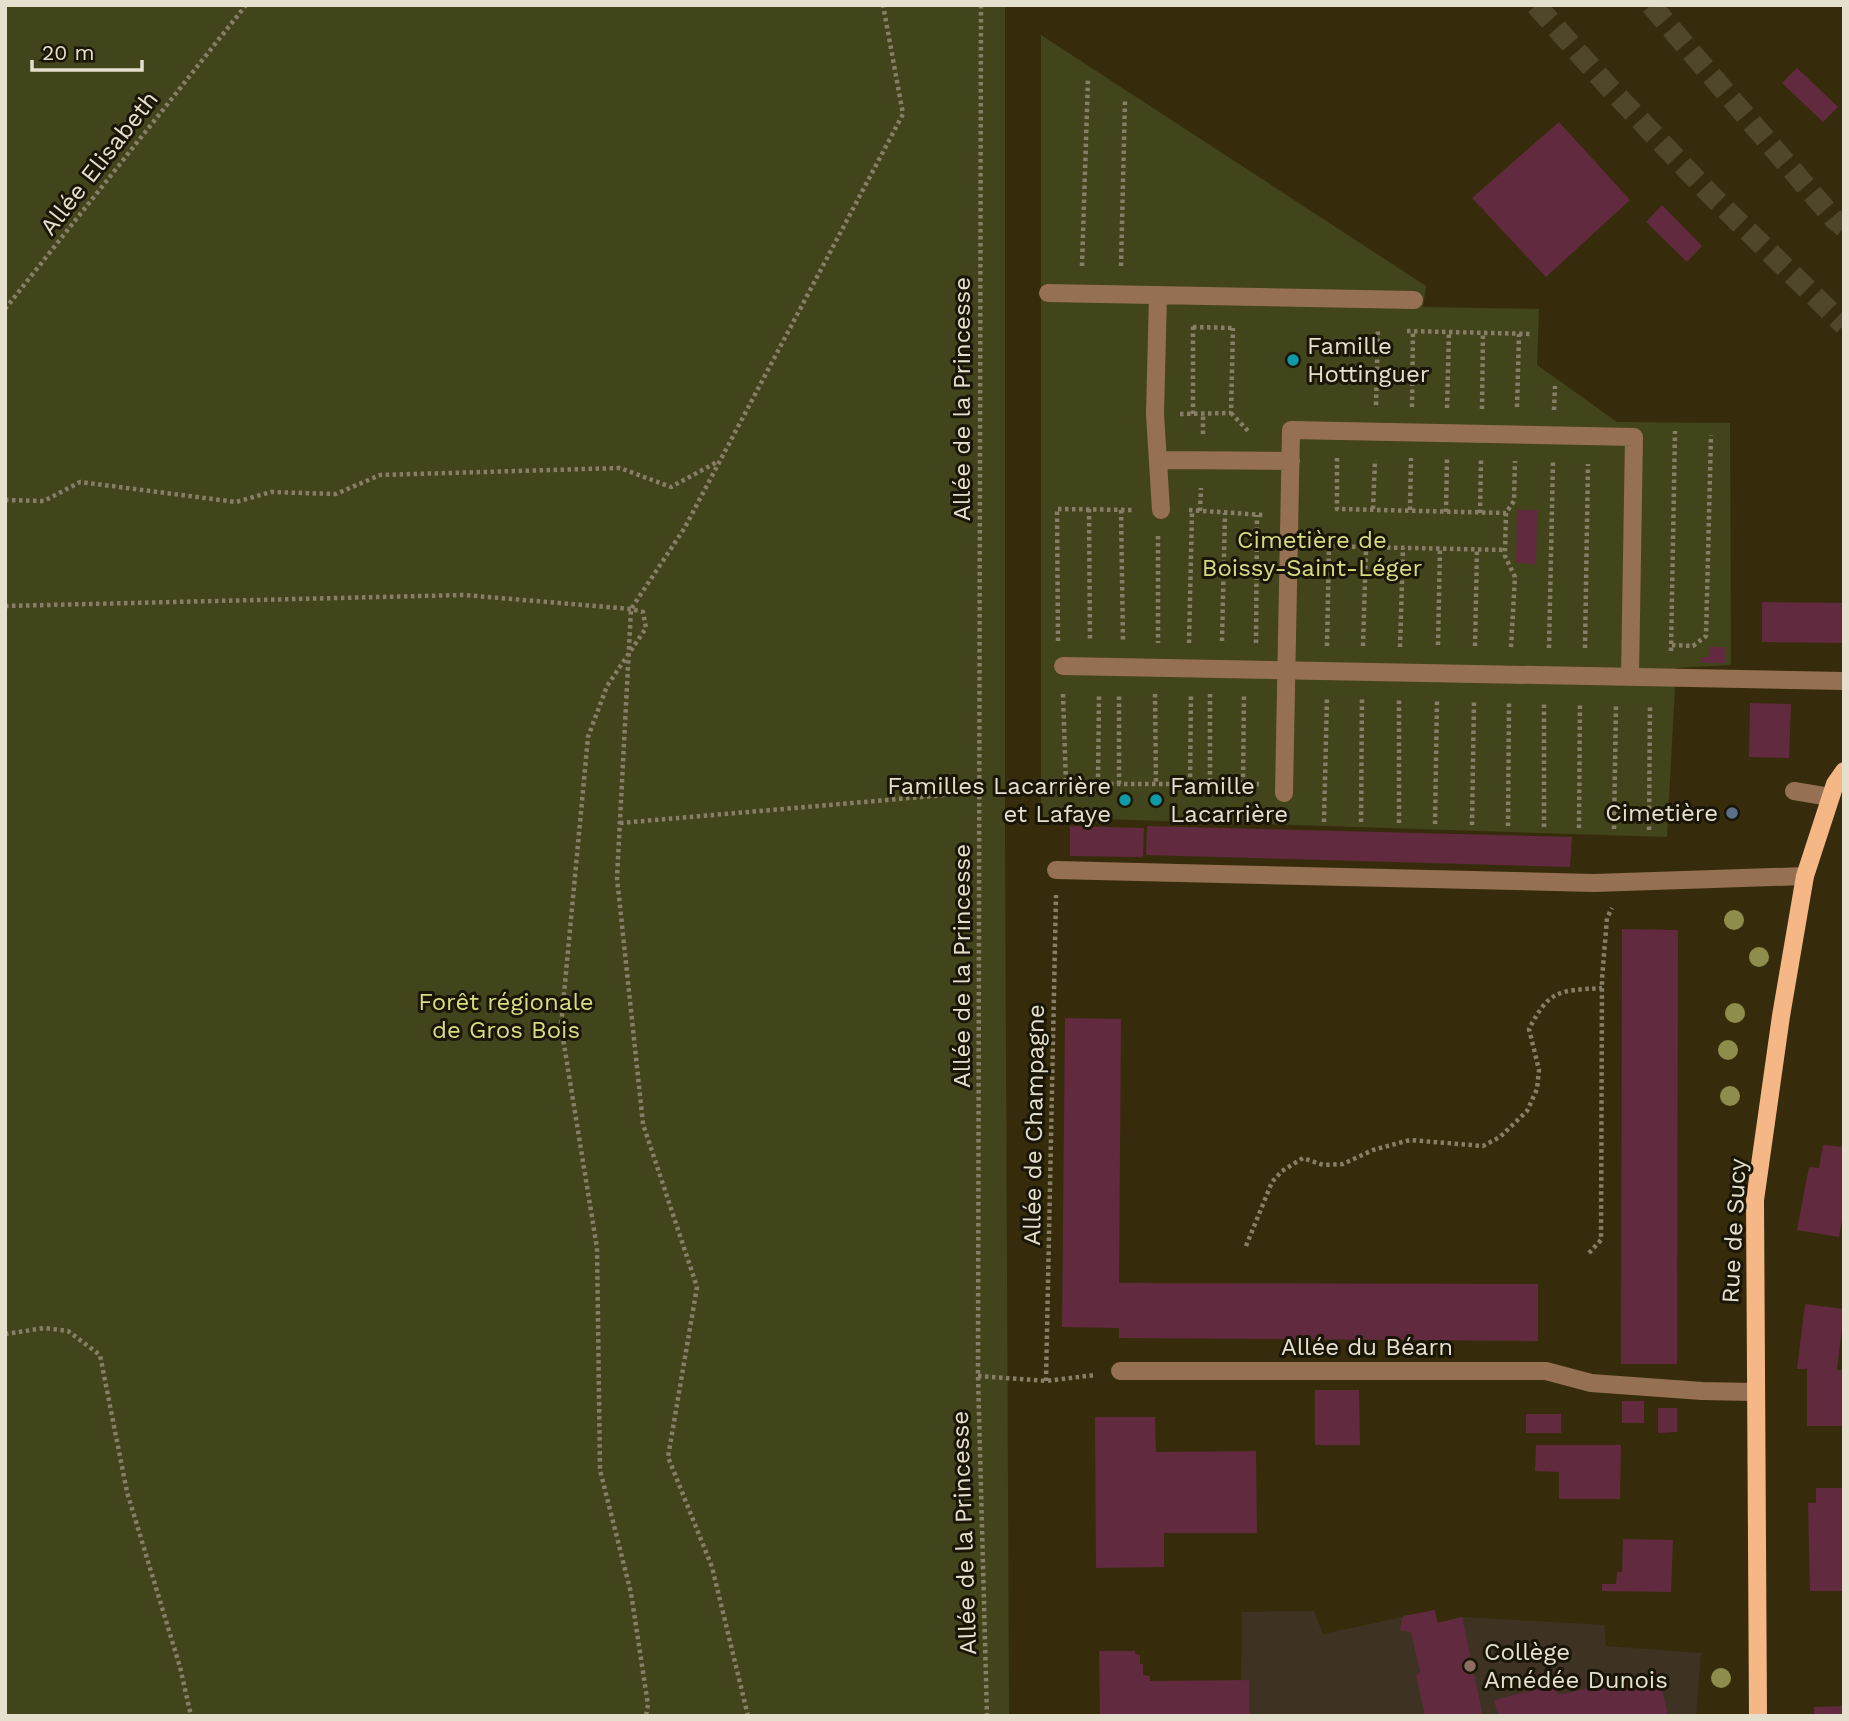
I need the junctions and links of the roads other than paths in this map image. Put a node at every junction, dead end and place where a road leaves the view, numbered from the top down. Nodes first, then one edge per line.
1 (1048, 293) dead end
2 (1158, 295) junction
3 (1414, 300) dead end
4 (1159, 460) junction
5 (1291, 461) junction
6 (1160, 510) road end
7 (1063, 666) road end
8 (1287, 671) junction
9 (1623, 677) junction
10 (1844, 681) edge
11 (1844, 771) edge
12 (1284, 789) road end
13 (1794, 791) dead end
14 (1830, 797) junction
15 (1056, 870) road end
16 (1805, 876) junction
17 (1120, 1371) road end
18 (1754, 1392) junction
19 (1756, 1712) edge

1 - 2 street
2 - 3 street
2 - 4 street
4 - 5 street
4 - 6 street
5 - 8 street
5 - 9 street
7 - 8 street
8 - 9 street
8 - 12 street
9 - 10 street
11 - 14 main road, Rue de Sucy
13 - 14 street
14 - 16 main road, Rue de Sucy
15 - 16 street
16 - 18 main road, Rue de Sucy
17 - 18 street, Allée du Béarn
18 - 19 main road, Rue de Sucy

